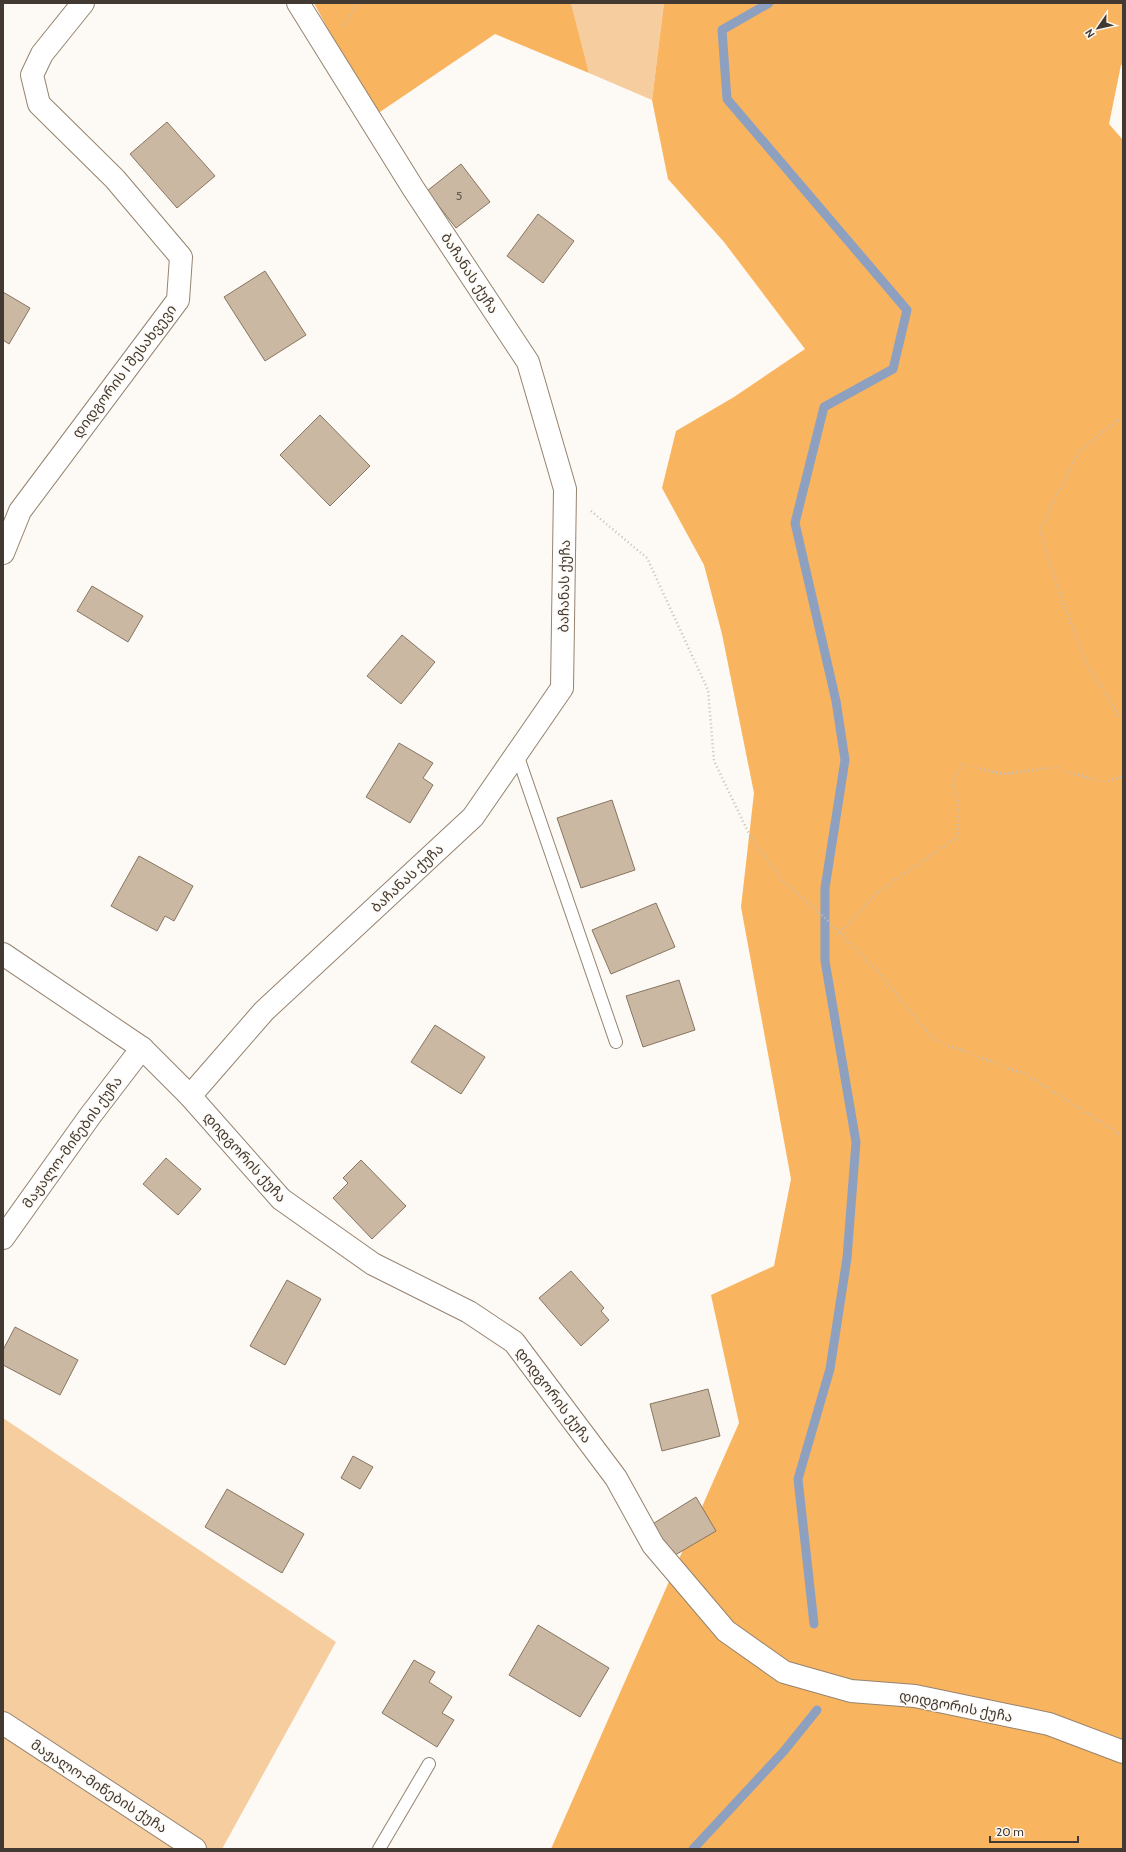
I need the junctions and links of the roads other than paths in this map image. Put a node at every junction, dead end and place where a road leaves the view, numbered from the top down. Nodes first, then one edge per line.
1 (83, 3) edge
2 (298, 3) edge
3 (3, 553) edge
4 (517, 754) junction
5 (3, 954) edge
6 (616, 1042) dead end
7 (142, 1048) junction
8 (190, 1096) junction
9 (3, 1238) edge
10 (3, 1723) edge
11 (1123, 1752) edge
12 (429, 1764) dead end
13 (194, 1849) edge
14 (379, 1849) edge

1 - 3 street, დიდგორის I შესახვევი
2 - 4 street, ბაჩანას ქუჩა
4 - 6 lane
4 - 8 street, ბაჩანას ქუჩა
5 - 7 street, დიდგორის ქუჩა
7 - 8 street, დიდგორის ქუჩა
7 - 9 street, მაჟალო-მიწების ქუჩა
8 - 11 street, დიდგორის ქუჩა
10 - 13 street, მაჟალო-მიწების ქუჩა
12 - 14 lane

